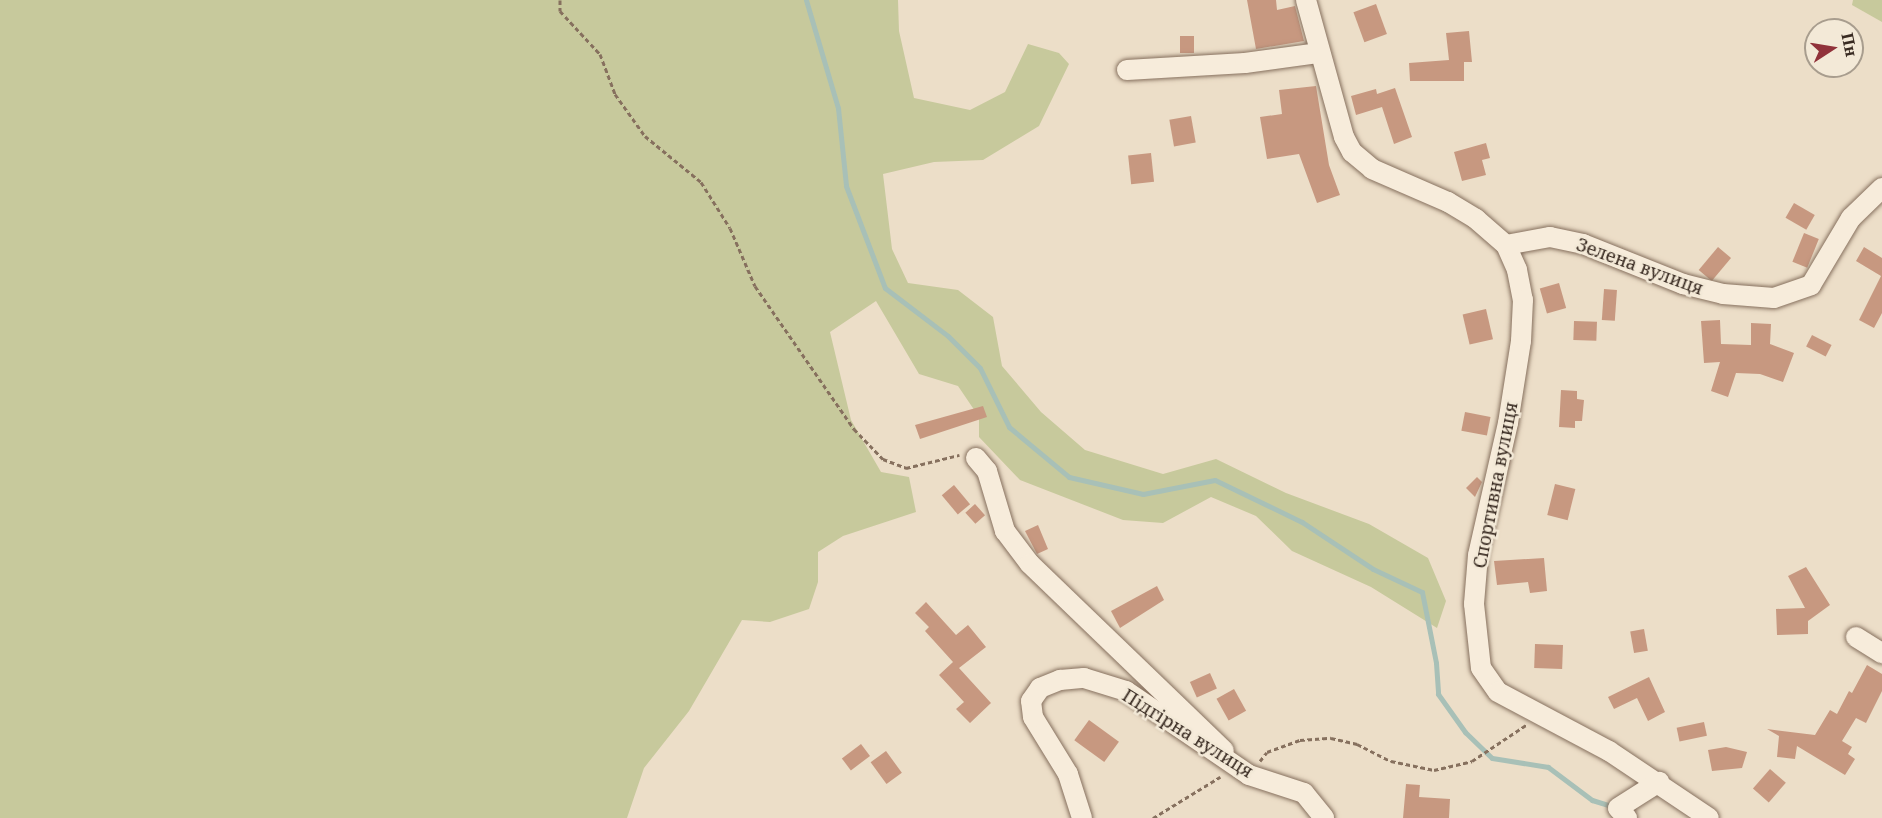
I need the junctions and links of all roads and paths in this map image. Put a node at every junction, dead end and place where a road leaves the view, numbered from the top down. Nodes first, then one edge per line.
1 (560, 0) edge
2 (1306, 0) edge
3 (1319, 52) junction
4 (1128, 70) dead end
5 (1882, 188) edge
6 (1506, 246) junction
7 (976, 458) joint
8 (1856, 637) dead end
9 (1882, 653) edge
10 (1523, 730) dead end
11 (1244, 770) junction
12 (1659, 782) junction
13 (1082, 818) edge
14 (1153, 818) edge
15 (1324, 818) edge
16 (1627, 818) edge
17 (1709, 818) edge

1 - 7 path
2 - 3 street
3 - 4 street
3 - 6 street
5 - 6 street, Зелена вулиця
6 - 12 street, Спортивна вулиця
7 - 11 street
8 - 9 street
10 - 11 path
11 - 13 street, Підгірна вулиця
11 - 14 path
11 - 15 street, Підгірна вулиця
12 - 16 street
12 - 17 street, Спортивна вулиця

